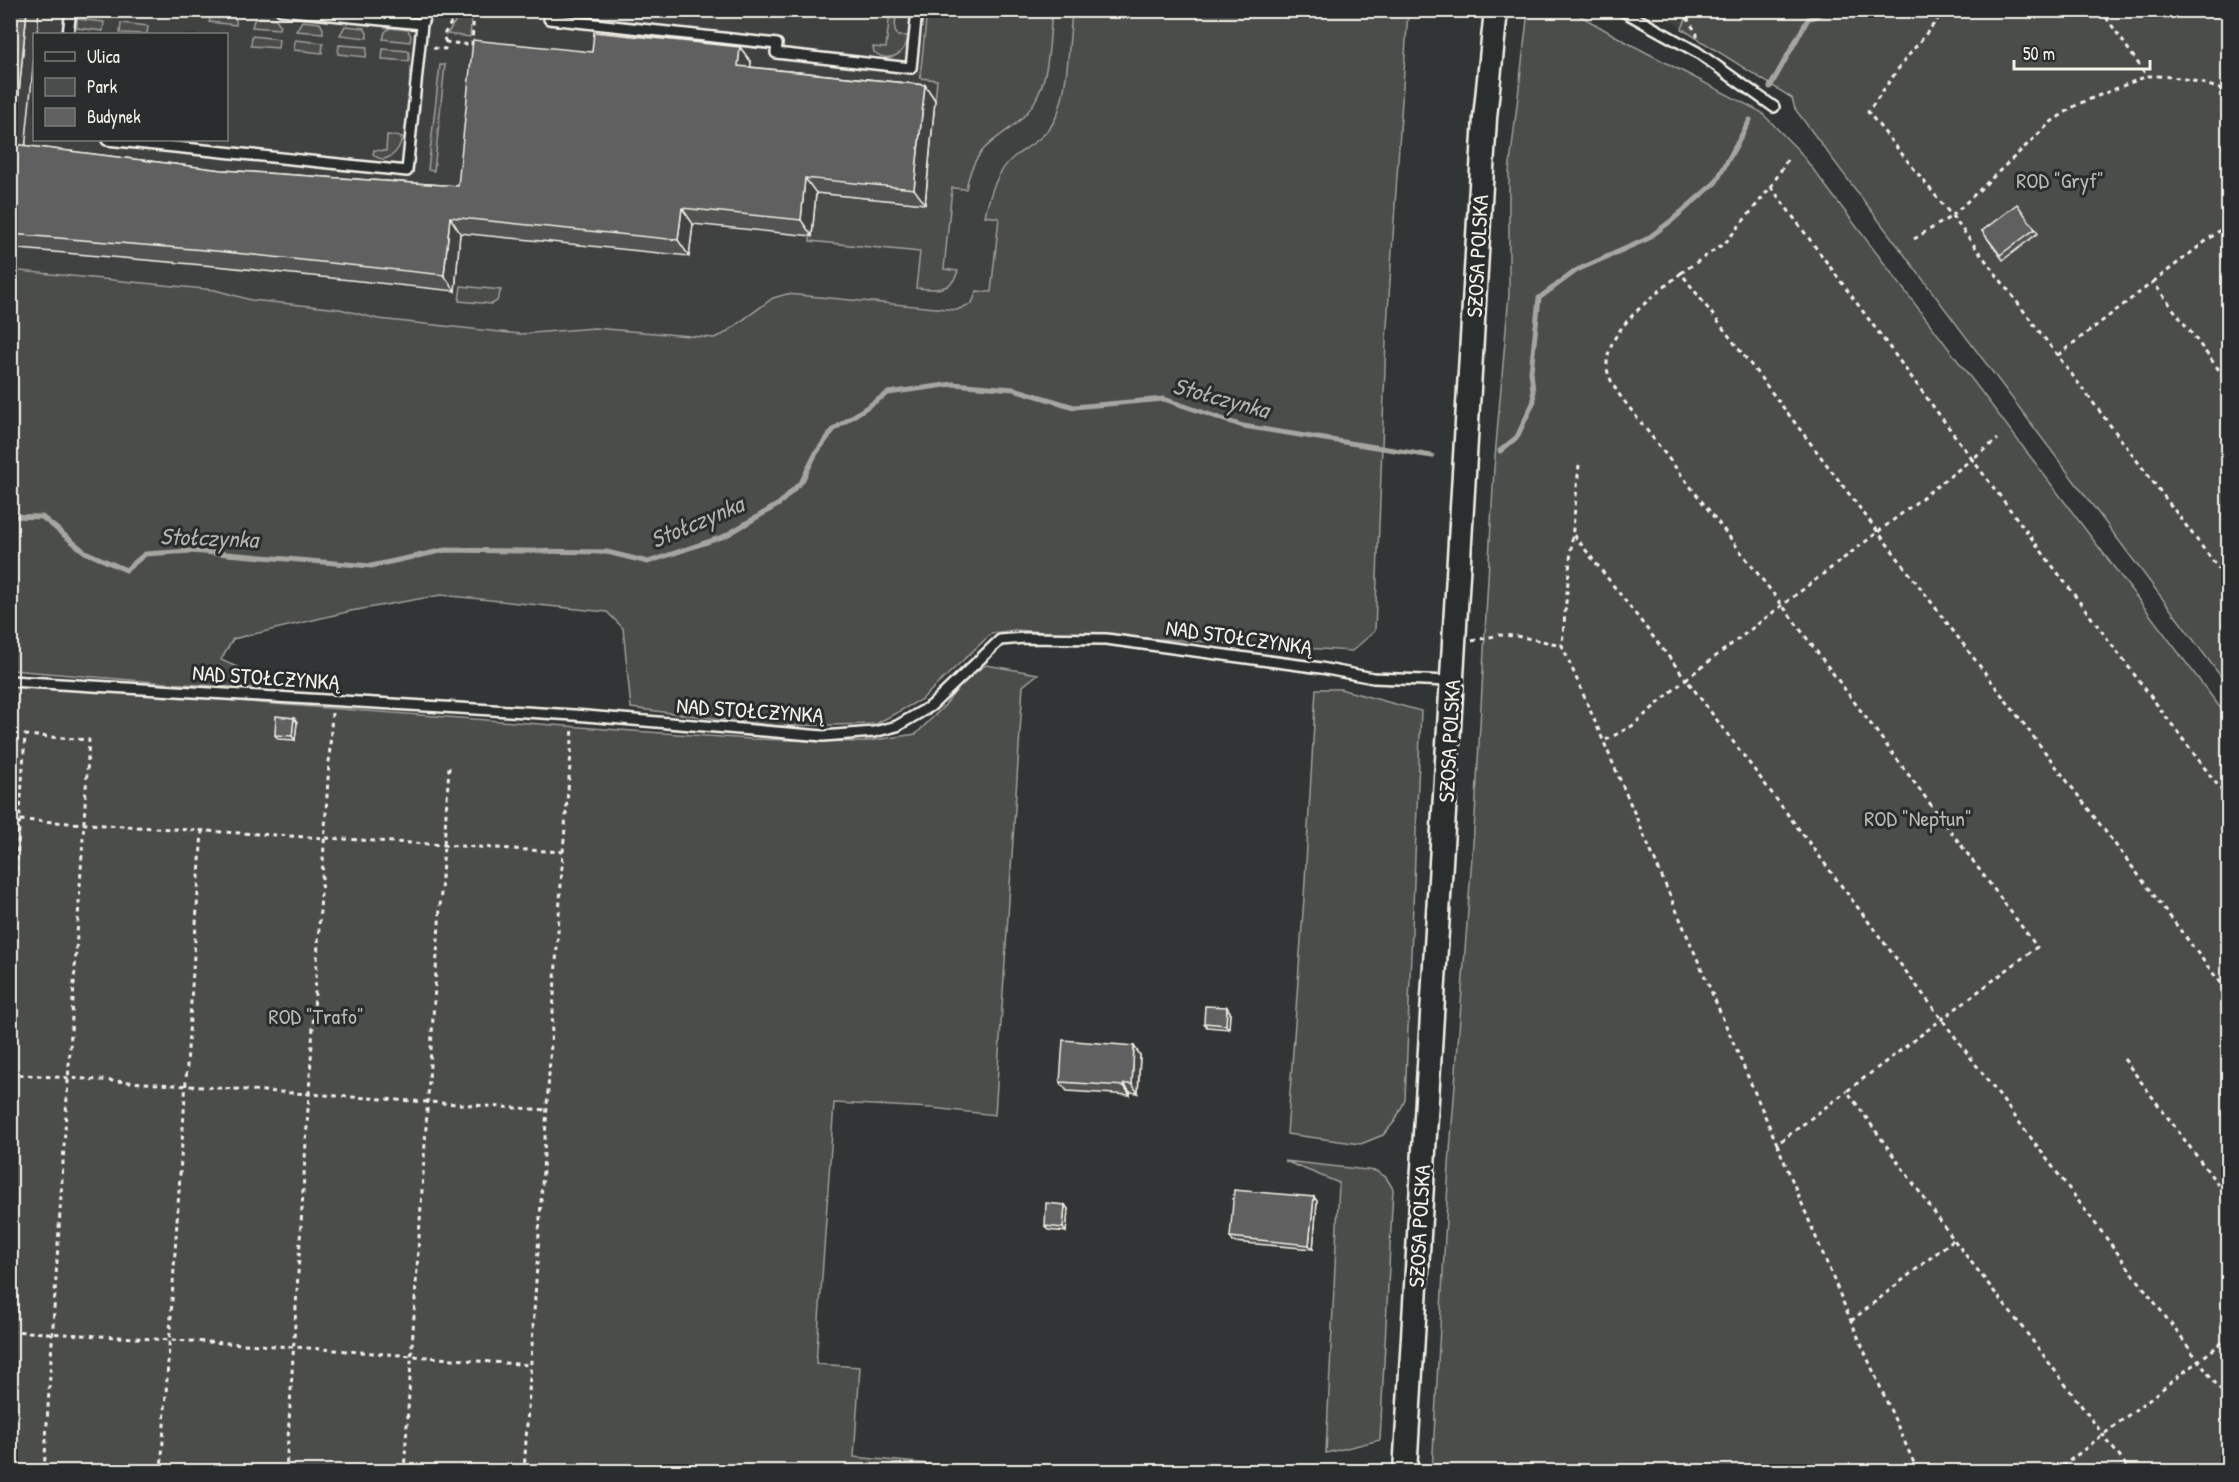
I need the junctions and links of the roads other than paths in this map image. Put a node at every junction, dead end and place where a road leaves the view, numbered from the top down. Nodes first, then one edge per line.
1 (70, 10) edge
2 (281, 10) edge
3 (428, 10) edge
4 (550, 10) edge
5 (917, 10) edge
6 (1496, 10) edge
7 (1621, 10) edge
8 (422, 24) junction
9 (68, 33) edge
10 (1774, 107) dead end
11 (117, 141) edge
12 (10, 681) edge
13 (1453, 681) junction
14 (1405, 1472) edge

1 - 9 lane
2 - 8 lane
3 - 8 lane
4 - 5 lane
6 - 13 street, SZOSA POLSKA
7 - 10 lane
8 - 11 lane
12 - 13 lane, NAD STOŁCZYNKĄ
13 - 14 street, SZOSA POLSKA

